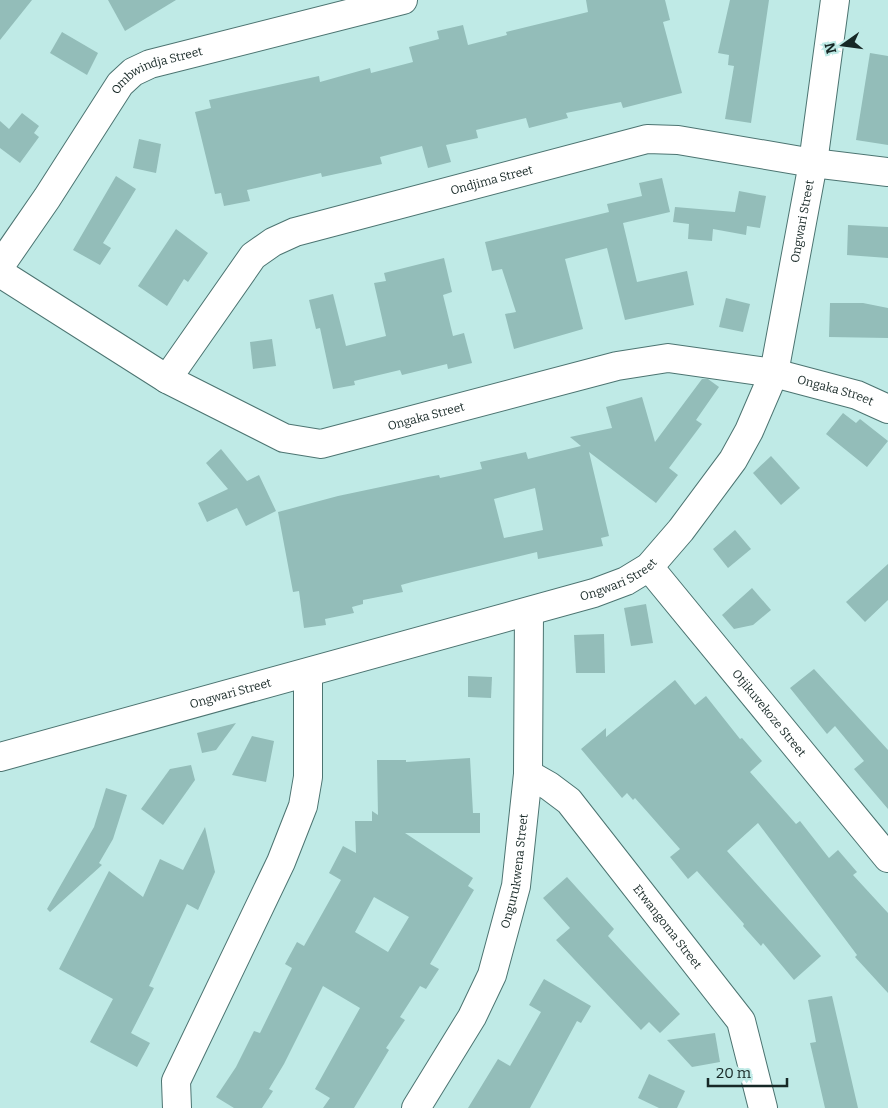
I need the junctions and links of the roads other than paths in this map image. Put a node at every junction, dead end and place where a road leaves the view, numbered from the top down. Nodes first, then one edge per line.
1 (403, 0) edge
2 (836, 0) edge
3 (813, 163) junction
4 (888, 172) edge
5 (0, 266) edge
6 (0, 273) edge
7 (774, 373) junction
8 (167, 379) junction
9 (888, 409) edge
10 (649, 567) junction
11 (529, 612) junction
12 (308, 673) junction
13 (0, 757) edge
14 (528, 774) junction
15 (888, 858) edge
16 (177, 1108) edge
17 (416, 1108) edge
18 (763, 1108) edge

1 - 5 street, Ombwindja Street
2 - 3 street, Ongwari Street
3 - 4 street, Ondjima Street
3 - 7 street, Ongwari Street
3 - 8 street, Ondjima Street
6 - 8 street, Ongaka Street
7 - 8 street, Ongaka Street
7 - 9 street, Ongaka Street
7 - 10 street, Ongwari Street
10 - 11 street, Ongwari Street
10 - 15 street, Otjikuvekoze Street
11 - 12 street, Ongwari Street
11 - 14 street, Ongurukwena Street
12 - 13 street, Ongwari Street
12 - 16 street
14 - 17 street, Ongurukwena Street
14 - 18 street, Etwangoma Street

